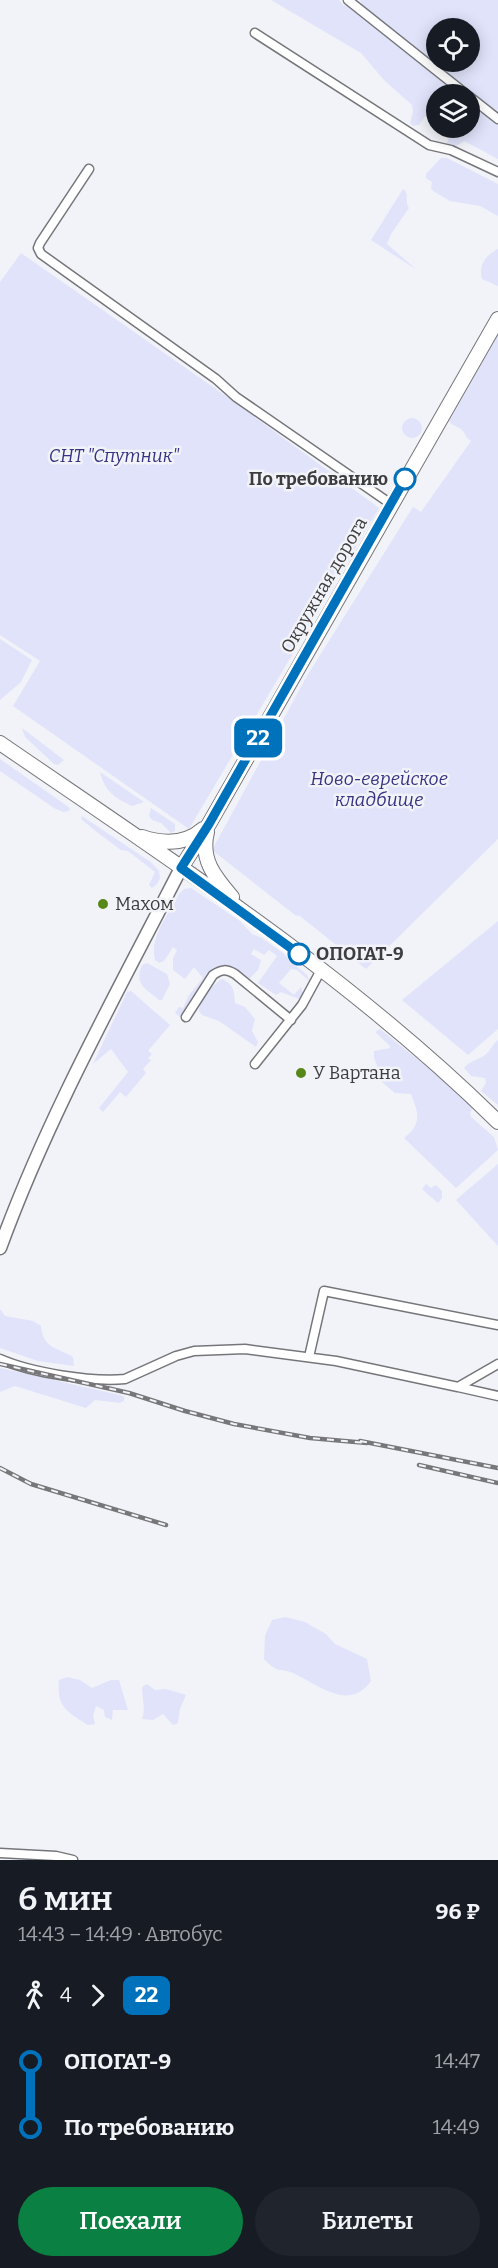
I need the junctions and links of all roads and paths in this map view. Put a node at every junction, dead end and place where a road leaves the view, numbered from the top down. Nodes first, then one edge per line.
1 (348, 0) edge
2 (255, 33) dead end
3 (453, 84) edge
4 (480, 105) edge
5 (498, 119) edge
6 (89, 169) dead end
7 (498, 172) edge
8 (498, 319) edge
9 (391, 504) junction
10 (0, 743) edge
11 (209, 824) junction
12 (126, 831) junction
13 (181, 868) junction
14 (245, 913) junction
15 (321, 970) junction
16 (186, 1017) dead end
17 (291, 1020) junction
18 (255, 1065) dead end
19 (498, 1122) edge
20 (0, 1248) edge
21 (498, 1325) edge
22 (309, 1357) junction
23 (0, 1359) edge
24 (498, 1364) edge
25 (458, 1387) junction
26 (498, 1396) edge
27 (0, 1852) edge
28 (73, 1860) edge

1 - 3 street
2 - 7 street
4 - 5 street
6 - 9 street
8 - 9 main road, Окружная дорога
9 - 11 main road, Окружная дорога
10 - 12 main road
11 - 12 main road
11 - 13 main road, Окружная дорога
11 - 14 main road
12 - 13 main road
13 - 14 main road
13 - 20 street
14 - 15 main road
15 - 17 street
15 - 19 main road
16 - 17 street
17 - 18 street
21 - 22 street
22 - 23 street
22 - 25 street
24 - 25 street
25 - 26 street
27 - 28 street

